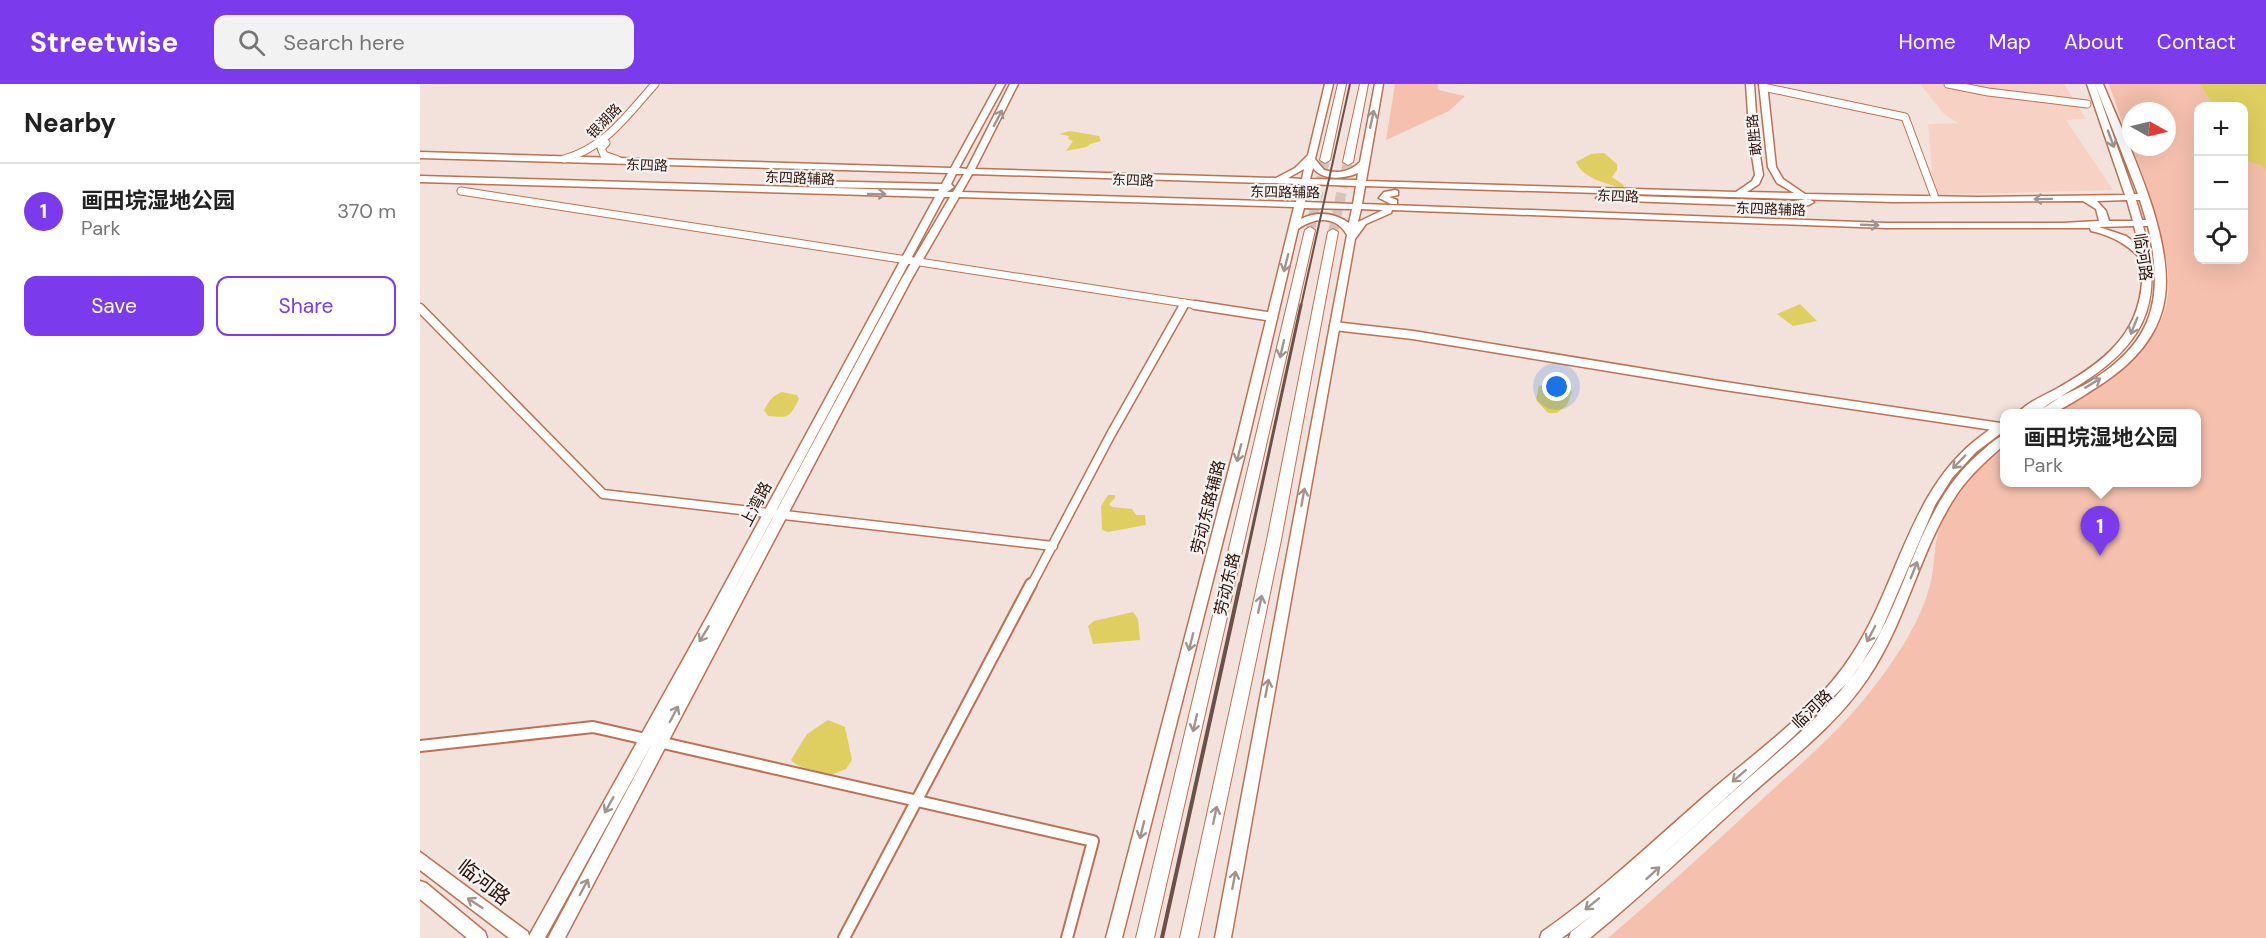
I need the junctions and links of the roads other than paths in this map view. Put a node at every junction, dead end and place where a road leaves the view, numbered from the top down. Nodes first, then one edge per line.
1 (655, 84) edge
2 (661, 84) edge
3 (1001, 84) edge
4 (1014, 84) edge
5 (1329, 84) edge
6 (1342, 84) edge
7 (1364, 84) edge
8 (1379, 84) edge
9 (1750, 84) edge
10 (1948, 84) edge
11 (2091, 84) edge
12 (2099, 84) edge
13 (1763, 85) edge
14 (2087, 104) dead end
15 (965, 146) junction
16 (982, 147) junction
17 (420, 155) edge
18 (1312, 156) junction
19 (561, 159) junction
20 (1364, 159) junction
21 (618, 160) junction
22 (1325, 160) tunnel mouth
23 (420, 162) edge
24 (1348, 162) tunnel mouth
25 (809, 166) junction
26 (920, 171) junction
27 (420, 172) edge
28 (1011, 172) junction
29 (846, 174) junction
30 (889, 176) junction
31 (1171, 177) junction
32 (2124, 177) junction
33 (420, 179) edge
34 (1270, 182) junction
35 (946, 183) junction
36 (962, 183) junction
37 (794, 184) junction
38 (1402, 185) junction
39 (1218, 186) junction
40 (1238, 187) junction
41 (1461, 187) junction
42 (1023, 190) junction
43 (461, 191) dead end
44 (1060, 191) junction
45 (831, 192) junction
46 (900, 194) junction
47 (1303, 194) junction
48 (1737, 194) junction
49 (1934, 195) dead end
50 (986, 196) junction
51 (1358, 196) junction
52 (1512, 196) junction
53 (1810, 197) junction
54 (2130, 197) junction
55 (2143, 197) junction
56 (1830, 198) junction
57 (2079, 198) junction
58 (2108, 198) junction
59 (1113, 200) junction
60 (1397, 201) junction
61 (1252, 205) junction
62 (1471, 205) junction
63 (1519, 213) junction
64 (935, 218) junction
65 (1289, 223) junction
66 (2138, 223) junction
67 (2150, 223) junction
68 (1844, 224) junction
69 (2097, 225) junction
70 (2069, 226) junction
71 (1310, 230) tunnel mouth
72 (1333, 232) tunnel mouth
73 (1350, 240) junction
74 (912, 260) junction
75 (2147, 263) junction
76 (1185, 303) junction
77 (420, 308) edge
78 (1273, 317) junction
79 (1334, 326) junction
80 (2030, 409) edge
81 (2051, 409) edge
82 (2000, 430) edge
83 (2000, 432) edge
84 (2000, 433) edge
85 (775, 515) junction
86 (1053, 546) junction
87 (645, 739) junction
88 (659, 742) junction
89 (420, 746) edge
90 (917, 800) junction
91 (420, 860) edge
92 (420, 890) edge
93 (1145, 935) edge
94 (1189, 936) edge
95 (478, 938) edge
96 (522, 938) edge
97 (536, 938) edge
98 (556, 938) edge
99 (844, 938) edge
100 (1067, 938) edge
101 (1114, 938) edge
102 (1223, 938) edge
103 (1548, 938) edge
104 (1577, 938) edge

1 - 19 street, 银湖路
2 - 21 street, 银湖路
3 - 15 main road, 上湾路
16 -> 4 main road, 上湾路
5 - 18 main road, 劳动东路辅路
6 - 22 highway
7 - 24 highway
20 -> 8 main road
9 - 48 main road, 敢胜路
10 - 14 street
11 -> 32 main road, 临河路
12 - 55 main road, 临河路
13 - 49 street
13 - 53 main road, 敢胜路
15 - 26 main road
15 - 35 main road, 上湾路
16 - 28 main road
16 - 36 main road, 上湾路
17 - 19 main road, 东四路辅路
18 - 20 main road
18 - 34 main road
18 - 47 main road, 劳动东路辅路
19 - 21 main road, 东四路辅路
20 - 38 main road
20 - 51 main road
21 - 25 main road, 东四路辅路
23 - 29 main road, 东四路
25 - 26 main road, 东四路辅路
25 - 29 main road
26 - 30 main road
26 - 35 main road, 东四路辅路
27 - 37 main road, 东四路
28 - 31 main road, 东四路辅路
28 - 36 main road, 东四路辅路
29 - 30 main road, 东四路
30 - 35 main road, 东四路
31 - 34 main road, 东四路辅路
31 - 39 main road
32 - 54 main road, 临河路
32 - 58 main road
33 - 45 main road, 东四路辅路
34 - 40 main road
34 - 47 main road, 东四路辅路
35 - 36 main road, 东四路辅路
35 - 36 main road, 东四路
35 - 37 main road, 东四路
35 - 46 main road, 东四路辅路
35 - 64 main road, 上湾路
36 - 39 main road, 东四路
36 - 42 main road, 东四路
36 - 50 main road, 东四路辅路
36 - 64 main road, 上湾路
37 - 45 main road
38 - 41 main road, 东四路辅路
38 - 51 main road, 东四路辅路
39 - 40 main road, 东四路
40 - 47 main road, 东四路
41 - 48 main road, 东四路辅路
41 - 52 main road
42 - 44 main road, 东四路
42 - 50 main road
43 - 74 street
44 - 47 main road, 东四路
44 - 59 main road
45 -> 46 main road, 东四路辅路
46 - 64 main road
47 - 51 main road, 东四路辅路
47 - 51 main road, 东四路
47 - 61 main road, 东四路辅路
47 - 65 main road, 劳动东路辅路
48 - 53 main road, 东四路辅路
50 - 59 main road, 东四路辅路
50 - 64 main road
51 - 60 main road, 东四路辅路
51 - 60 main road, 东四路
51 - 73 main road
52 - 56 main road, 东四路
52 - 60 main road, 东四路
53 - 56 main road, 东四路辅路
54 - 55 main road, 东四路辅路
54 - 58 main road, 东四路辅路
54 - 66 main road, 临河路
55 - 67 main road, 临河路
57 -> 56 main road, 东四路辅路
57 - 58 main road, 东四路辅路
57 - 69 main road
59 - 61 main road, 东四路辅路
60 - 62 main road, 东四路
60 - 63 main road, 东四路辅路
60 - 73 main road
61 - 65 main road
62 - 63 main road
62 - 68 main road, 东四路
63 - 68 main road, 东四路辅路
64 - 74 main road, 上湾路
65 - 73 main road
65 -> 78 main road, 劳动东路辅路
66 - 67 main road, 东四路辅路
66 - 69 main road, 东四路辅路
66 - 75 main road, 临河路
81 -> 67 main road, 临河路
68 -> 70 main road, 东四路辅路
69 - 70 main road, 东四路辅路
70 - 75 main road
71 -> 93 highway, 劳动东路
94 -> 72 highway
73 - 79 main road
74 - 76 street
74 - 85 main road, 上湾路
75 -> 80 main road, 临河路
76 - 78 street
76 - 86 street
77 - 85 street
78 -> 101 main road, 劳动东路辅路
79 - 82 street
102 -> 79 main road
83 -> 103 main road, 临河路
104 -> 84 main road, 临河路
85 - 86 street
85 -> 87 main road, 上湾路
88 -> 85 main road, 上湾路
86 - 90 street
87 - 88 street
87 - 89 street
87 -> 97 main road, 上湾路
88 - 90 street
98 -> 88 main road, 上湾路
90 - 99 street
90 - 100 street
96 -> 91 main road, 临河路
92 - 95 main road

